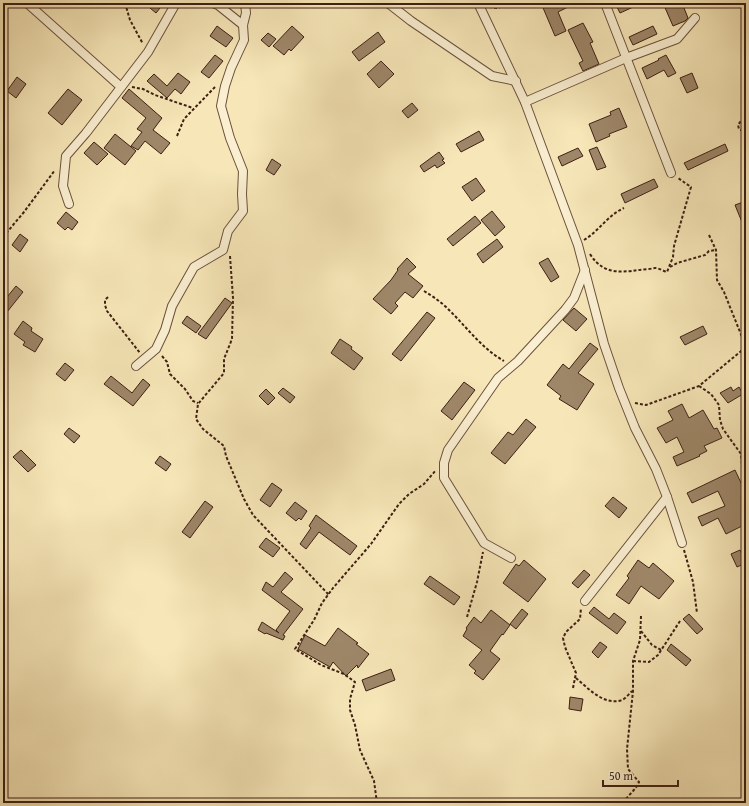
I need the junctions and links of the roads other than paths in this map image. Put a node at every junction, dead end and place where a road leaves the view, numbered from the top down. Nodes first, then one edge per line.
1 (27, 3) edge
2 (176, 3) edge
3 (213, 3) edge
4 (245, 3) edge
5 (388, 3) edge
6 (605, 3) edge
7 (479, 5) edge
8 (695, 18) dead end
9 (243, 25) junction
10 (626, 58) junction
11 (516, 81) junction
12 (121, 87) junction
13 (525, 102) junction
14 (671, 173) road end
15 (69, 204) dead end
16 (585, 270) junction
17 (136, 366) dead end
18 (667, 497) junction
19 (682, 543) road end
20 (511, 558) dead end
21 (586, 600) road end

1 - 12 street
2 - 12 street
3 - 9 street
4 - 9 street
5 - 11 street
6 - 10 street
7 - 11 street
8 - 10 street
9 - 17 street
10 - 13 street
10 - 14 street
11 - 13 street
12 - 15 street
13 - 16 street
16 - 18 street
16 - 20 street
18 - 19 street
18 - 21 street

